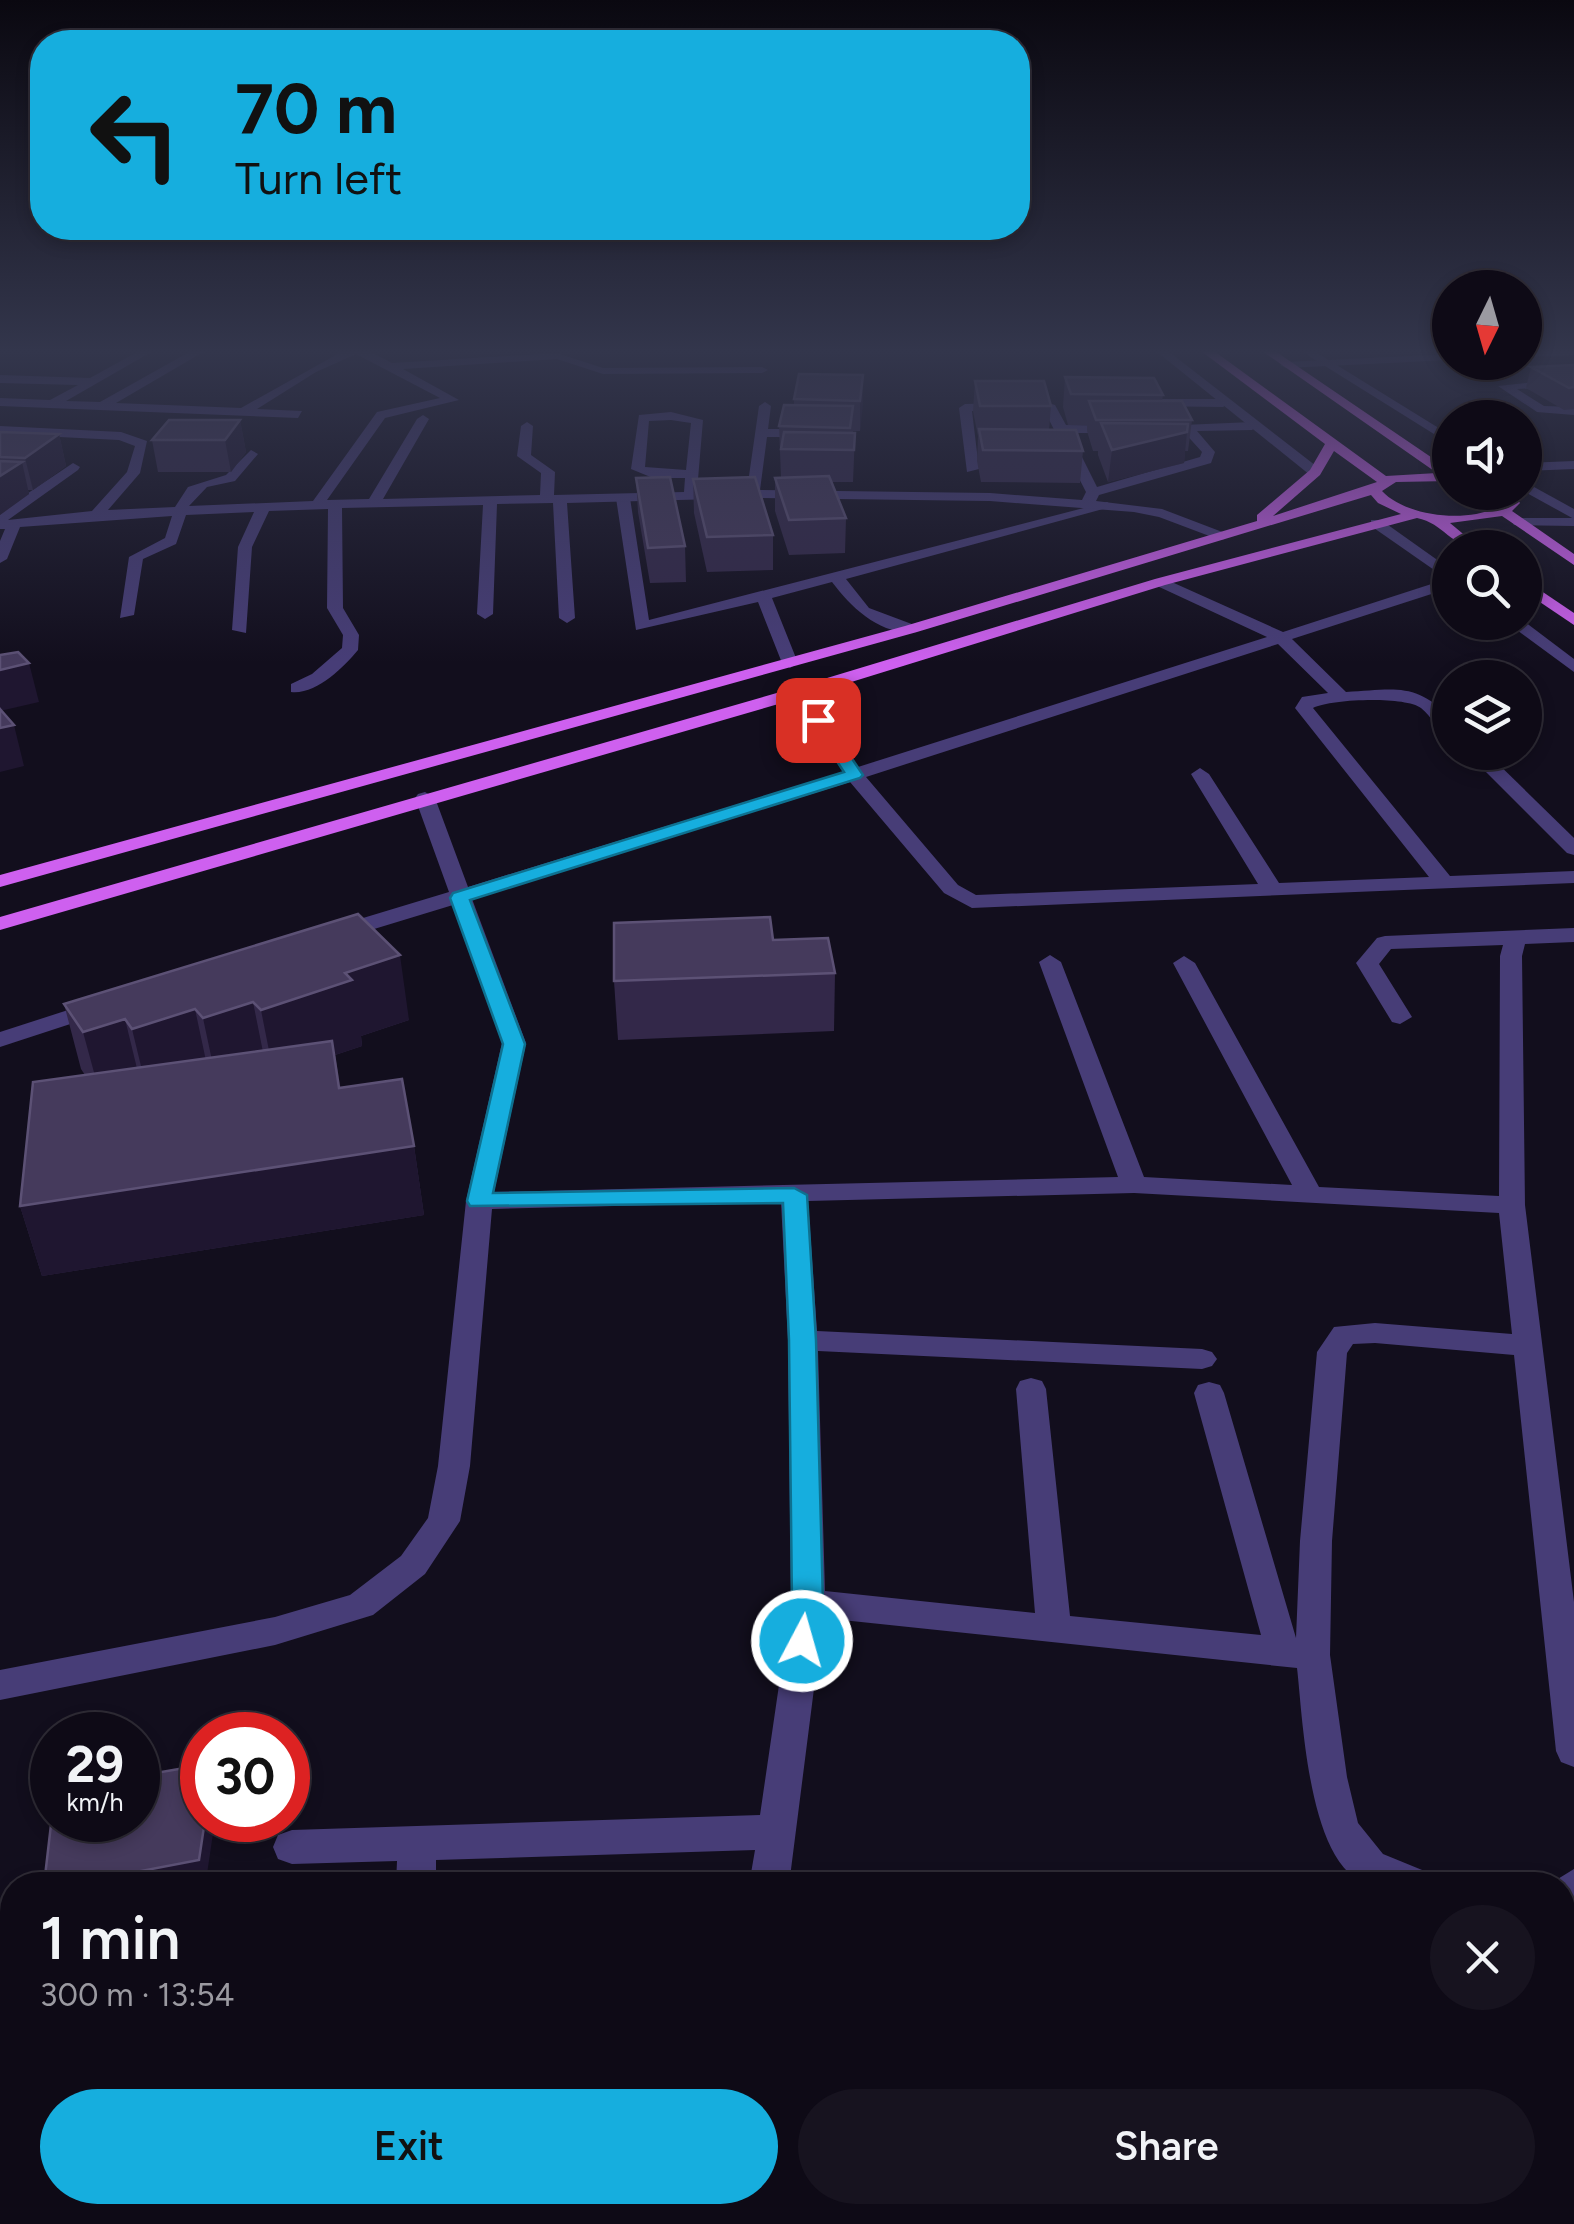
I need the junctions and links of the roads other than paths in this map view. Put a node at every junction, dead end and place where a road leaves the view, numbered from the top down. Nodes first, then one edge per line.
1 (139, 455) edge
2 (250, 455) edge
3 (352, 455) edge
4 (402, 455) edge
5 (524, 455) edge
6 (639, 455) edge
7 (693, 455) edge
8 (759, 455) edge
9 (971, 455) edge
10 (1208, 455) edge
11 (1291, 455) edge
12 (1325, 455) edge
13 (1344, 455) edge
14 (989, 456) edge
15 (1060, 456) edge
16 (1078, 456) joint
17 (758, 461) junction
18 (774, 461) dead end
19 (1574, 465) edge
20 (1542, 466) edge
21 (73, 467) dead end
22 (1315, 472) junction
23 (691, 474) junction
24 (1432, 476) edge
25 (1379, 486) junction
26 (753, 494) junction
27 (690, 496) junction
28 (1542, 496) edge
29 (623, 498) junction
30 (1090, 498) junction
31 (554, 499) junction
32 (490, 500) junction
33 (374, 502) junction
34 (335, 504) junction
35 (316, 505) junction
36 (1107, 506) junction
37 (263, 508) junction
38 (181, 511) junction
39 (1505, 512) joint
40 (1574, 514) edge
41 (96, 515) junction
42 (1425, 515) junction
43 (5, 522) edge
44 (1519, 522) junction
45 (1574, 522) edge
46 (1376, 523) junction
47 (1250, 528) junction
48 (1447, 530) edge
49 (1220, 536) junction
50 (0, 560) edge
51 (1574, 561) edge
52 (1432, 563) edge
53 (836, 578) junction
54 (1160, 582) junction
55 (1432, 590) edge
56 (764, 597) junction
57 (1542, 598) edge
58 (485, 614) dead end
59 (126, 615) dead end
60 (567, 618) dead end
61 (1574, 620) edge
62 (240, 630) dead end
63 (911, 630) junction
64 (1281, 637) junction
65 (1538, 640) edge
66 (954, 646) junction
67 (790, 662) junction
68 (1574, 667) edge
69 (298, 688) dead end
70 (800, 692) junction
71 (1340, 697) junction
72 (1432, 709) edge
73 (1493, 770) edge
74 (1200, 774) dead end
75 (854, 775) junction
76 (425, 798) junction
77 (1574, 849) edge
78 (1574, 877) edge
79 (0, 882) edge
80 (1446, 883) junction
81 (1274, 892) junction
82 (460, 898) junction
83 (0, 924) edge
84 (1574, 935) edge
85 (1516, 938) junction
86 (312, 941) edge
87 (1050, 962) dead end
88 (1184, 963) dead end
89 (113, 1002) edge
90 (1400, 1017) dead end
91 (0, 1040) edge
92 (1134, 1185) junction
93 (1309, 1193) junction
94 (794, 1195) junction
95 (479, 1201) junction
96 (1512, 1206) junction
97 (803, 1340) junction
98 (1530, 1346) junction
99 (1202, 1358) dead end
100 (1031, 1388) dead end
101 (1209, 1393) dead end
102 (808, 1603) junction
103 (1054, 1628) junction
104 (1298, 1653) junction
105 (0, 1687) edge
106 (1574, 1751) edge
107 (776, 1832) junction
108 (418, 1843) junction
109 (292, 1847) dead end
110 (417, 1872) edge
111 (771, 1872) edge
112 (1383, 1872) edge

1 - 41 street
2 - 38 street
3 - 35 street
4 - 33 street
5 - 31 street
6 - 23 street
7 - 23 street
8 - 17 street
9 - 14 street
10 - 30 street
11 - 22 street
12 - 22 main road
13 - 25 main road
15 - 16 street
16 - 30 street
17 - 18 street
17 - 26 street
19 - 20 street
21 - 43 street
22 - 47 main road
23 - 27 street
24 - 25 main road
25 - 42 main road
25 - 47 main road
26 - 27 street
26 - 30 street
27 - 29 street
28 - 40 street
29 - 31 street
29 - 56 street
30 - 36 street
31 - 32 street
31 - 60 street
32 - 33 street
32 - 58 street
33 - 34 street
34 - 35 street
34 - 69 street
35 - 37 street
36 - 49 street
36 - 53 street
37 - 38 street
37 - 62 street
38 - 41 street
38 - 59 street
39 - 42 main road
39 - 44 main road
41 - 43 street
42 - 46 main road
42 - 48 main road
43 - 50 street
44 - 45 street
44 - 51 main road
46 - 52 street
46 - 54 main road
47 - 49 main road
49 - 63 main road
53 - 56 street
53 - 63 street
54 - 64 street
54 - 66 main road
55 - 64 street
56 - 67 street
57 - 61 main road
63 - 66 main road
63 - 67 main road
64 - 71 street
64 - 75 street
65 - 68 street
66 - 70 main road
67 - 79 main road
70 - 75 street
70 - 76 main road
71 - 72 street
71 - 80 street
73 - 77 street
74 - 81 street
75 - 81 street
75 - 82 street
76 - 82 street
76 - 83 main road
78 - 80 street
80 - 81 street
82 - 86 street
82 - 95 street
84 - 85 street
85 - 90 street
85 - 96 street
87 - 92 street
88 - 93 street
89 - 91 street
92 - 93 street
92 - 94 street
93 - 96 street
94 - 95 street
94 - 97 street
95 - 105 street
96 - 98 street
97 - 99 street
97 - 102 street
98 - 104 street
98 - 106 street
100 - 103 street
101 - 104 street
102 - 103 street
102 - 107 street
103 - 104 street
104 - 112 street
107 - 108 street
107 - 111 street
108 - 109 street
108 - 110 street

